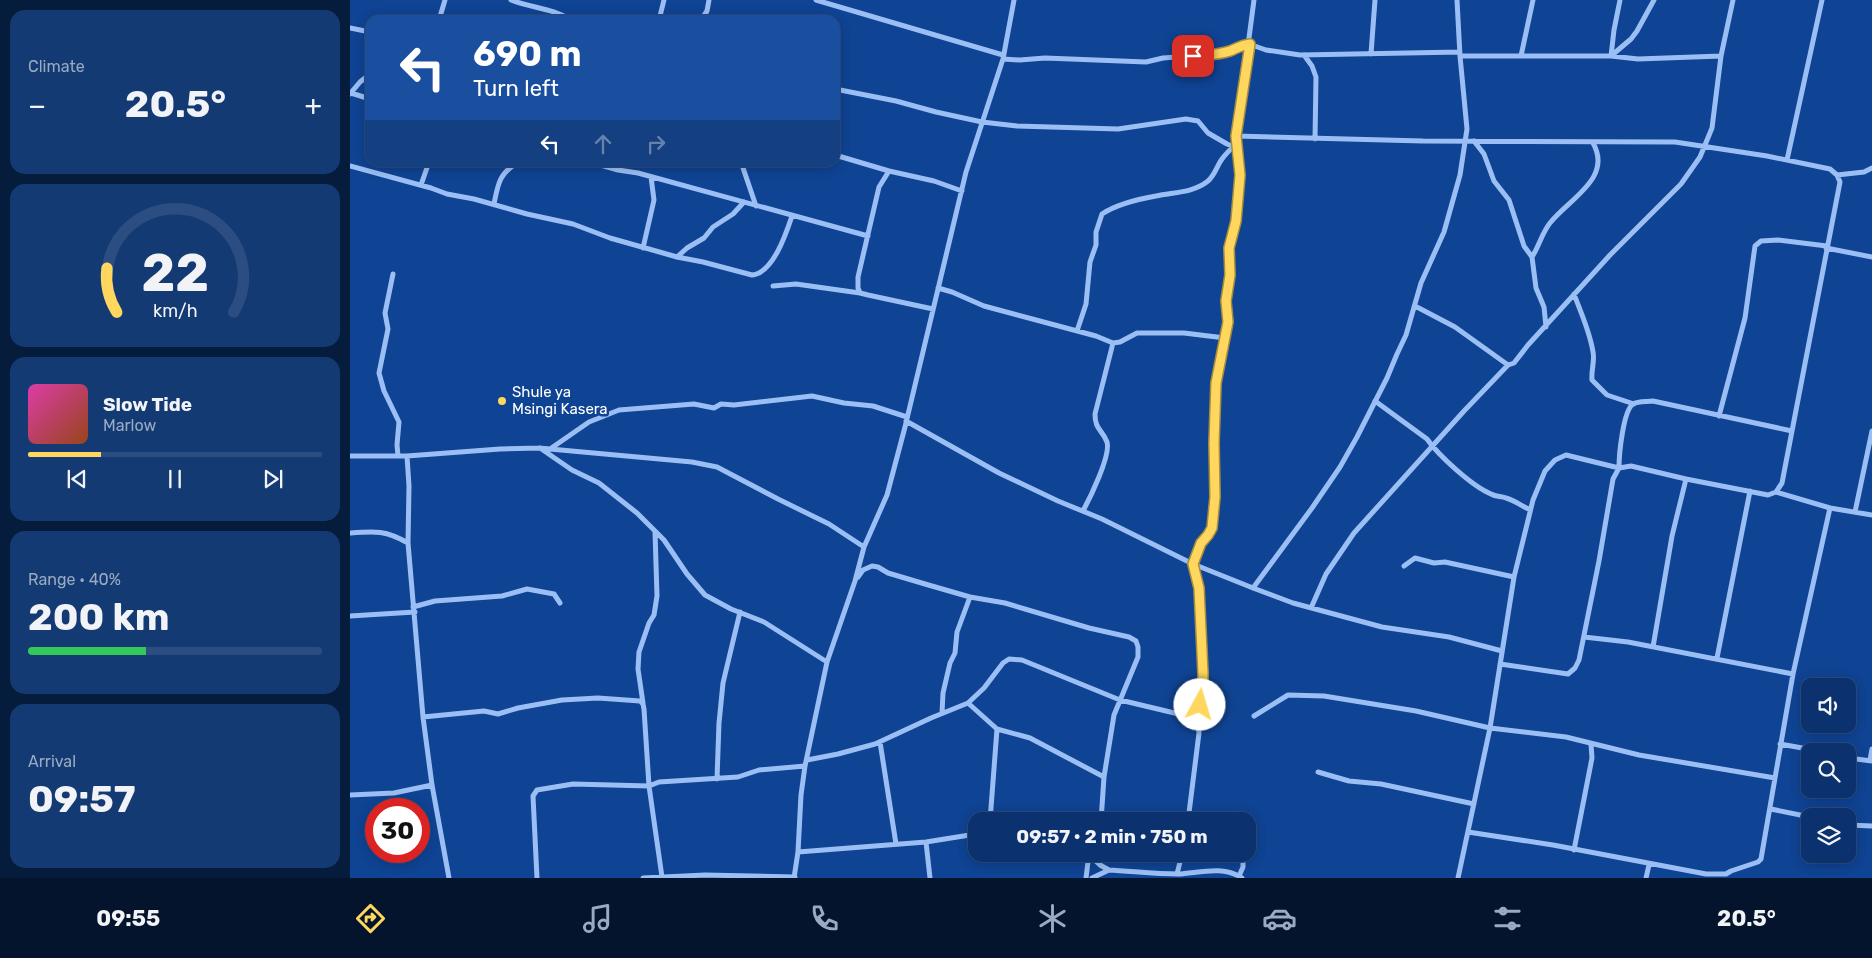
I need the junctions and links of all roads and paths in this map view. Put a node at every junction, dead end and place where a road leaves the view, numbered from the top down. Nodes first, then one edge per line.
1 (444, 0) edge
2 (511, 0) edge
3 (664, 0) edge
4 (709, 0) edge
5 (816, 0) edge
6 (1014, 0) edge
7 (1254, 0) edge
8 (1375, 0) edge
9 (1457, 0) edge
10 (1533, 0) edge
11 (1620, 0) edge
12 (1654, 0) edge
13 (1733, 0) edge
14 (1822, 0) edge
15 (440, 15) edge
16 (564, 15) edge
17 (660, 15) edge
18 (704, 15) edge
19 (350, 28) edge
20 (365, 31) edge
21 (1250, 44) junction
22 (1371, 54) junction
23 (1460, 54) junction
24 (1304, 55) junction
25 (1521, 56) junction
26 (1611, 56) junction
27 (1720, 56) junction
28 (1003, 57) junction
29 (365, 79) edge
30 (840, 90) edge
31 (350, 93) edge
32 (365, 98) edge
33 (982, 122) junction
34 (1236, 136) junction
35 (1315, 138) junction
36 (1465, 141) junction
37 (1474, 141) junction
38 (1593, 143) junction
39 (1236, 144) junction
40 (1705, 146) junction
41 (840, 156) edge
42 (1787, 160) junction
43 (350, 166) edge
44 (427, 167) edge
45 (511, 167) edge
46 (610, 167) edge
47 (743, 167) edge
48 (1872, 168) edge
49 (889, 171) junction
50 (1837, 175) junction
51 (651, 177) junction
52 (421, 185) junction
53 (962, 191) junction
54 (744, 202) junction
55 (494, 204) junction
56 (756, 206) junction
57 (792, 216) junction
58 (868, 236) junction
59 (1827, 247) junction
60 (643, 248) junction
61 (677, 257) junction
62 (1532, 257) junction
63 (1872, 257) edge
64 (392, 274) dead end
65 (774, 286) dead end
66 (938, 288) junction
67 (860, 293) junction
68 (1574, 294) junction
69 (1415, 306) junction
70 (933, 309) junction
71 (1546, 327) junction
72 (1077, 331) junction
73 (1225, 338) junction
74 (1114, 343) junction
75 (1508, 365) junction
76 (1375, 402) junction
77 (1634, 404) junction
78 (1719, 416) junction
79 (907, 419) junction
80 (1792, 431) junction
81 (1872, 433) edge
82 (1433, 447) junction
83 (539, 448) junction
84 (550, 449) junction
85 (350, 456) edge
86 (398, 456) junction
87 (408, 456) junction
88 (1619, 468) junction
89 (1686, 479) junction
90 (1750, 491) junction
91 (1776, 492) junction
92 (1830, 508) junction
93 (1530, 510) junction
94 (1083, 511) junction
95 (1855, 512) junction
96 (1872, 516) edge
97 (656, 532) junction
98 (350, 533) edge
99 (408, 543) junction
100 (864, 547) junction
101 (1193, 564) junction
102 (1404, 566) dead end
103 (1514, 577) junction
104 (855, 581) junction
105 (1253, 588) junction
106 (970, 596) junction
107 (560, 603) dead end
108 (1311, 608) junction
109 (414, 610) junction
110 (740, 612) junction
111 (350, 616) edge
112 (1584, 637) junction
113 (1653, 647) junction
114 (1502, 650) junction
115 (1717, 658) junction
116 (827, 662) junction
117 (1500, 664) junction
118 (1793, 674) junction
119 (1120, 700) junction
120 (968, 703) junction
121 (643, 704) junction
122 (942, 713) junction
123 (1197, 714) junction
124 (1254, 716) dead end
125 (422, 717) junction
126 (1490, 728) junction
127 (997, 729) junction
128 (880, 742) junction
129 (1591, 744) junction
130 (1780, 744) junction
131 (1801, 748) edge
132 (1872, 749) edge
133 (1856, 759) edge
134 (807, 760) junction
135 (1871, 761) edge
136 (805, 766) junction
137 (1318, 772) dead end
138 (1104, 776) junction
139 (1775, 778) junction
140 (717, 779) junction
141 (432, 785) junction
142 (648, 786) junction
143 (350, 795) edge
144 (1474, 804) junction
145 (1771, 809) junction
146 (991, 812) edge
147 (1102, 812) edge
148 (1189, 812) edge
149 (1801, 815) edge
150 (1856, 825) edge
151 (1872, 826) edge
152 (1468, 832) junction
153 (968, 835) edge
154 (926, 842) junction
155 (896, 844) junction
156 (1574, 850) junction
157 (798, 852) junction
158 (1088, 862) edge
159 (1097, 862) edge
160 (1180, 862) edge
161 (1243, 862) edge
162 (1649, 865) junction
163 (1108, 870) junction
164 (1177, 874) junction
165 (662, 877) edge
166 (795, 877) edge
167 (1240, 877) edge
168 (449, 878) edge
169 (537, 878) edge
170 (643, 878) edge
171 (930, 878) edge
172 (1086, 878) edge
173 (1092, 878) edge
174 (1458, 878) edge
175 (1646, 878) edge

1 - 15 street
2 - 16 street
3 - 17 street
4 - 18 street
5 - 28 street
6 - 28 street
7 - 21 street
8 - 22 street
9 - 23 street
10 - 25 street
11 - 26 street
12 - 26 street
13 - 27 street
14 - 42 street
19 - 20 street
21 - 24 street
21 - 28 street
21 - 34 street
22 - 23 street
22 - 24 street
23 - 25 street
23 - 36 street
24 - 35 street
25 - 26 street
26 - 27 street
27 - 40 street
28 - 33 street
29 - 31 street
30 - 33 street
31 - 32 street
33 - 39 street
33 - 53 street
34 - 35 street
34 - 39 street
35 - 36 street
36 - 37 street
36 - 69 street
37 - 38 street
37 - 62 street
38 - 40 street
38 - 62 street
39 - 72 street
39 - 73 street
40 - 42 street
40 - 68 street
41 - 49 street
42 - 50 street
43 - 52 street
44 - 52 street
45 - 55 street
46 - 51 street
47 - 56 street
48 - 50 street
49 - 53 street
49 - 58 street
50 - 59 street
51 - 54 street
51 - 60 street
52 - 55 street
53 - 66 street
54 - 56 street
54 - 61 street
55 - 60 street
56 - 57 street
57 - 58 street
57 - 61 street
58 - 67 street
59 - 63 street
59 - 78 street
59 - 80 street
60 - 61 street
62 - 71 street
64 - 86 street
65 - 67 street
66 - 70 street
66 - 72 street
67 - 70 street
68 - 71 street
68 - 77 street
69 - 75 street
69 - 76 street
70 - 79 street
71 - 75 street
72 - 74 street
73 - 74 street
73 - 101 street
74 - 94 street
75 - 82 street
76 - 82 street
76 - 105 street
77 - 78 street
77 - 88 street
78 - 80 street
79 - 84 street
79 - 94 street
79 - 100 street
80 - 91 street
81 - 95 street
82 - 93 street
82 - 108 street
83 - 84 street
83 - 87 street
83 - 97 street
84 - 100 street
85 - 86 street
86 - 87 street
87 - 99 street
88 - 89 street
88 - 93 street
88 - 112 street
89 - 90 street
89 - 113 street
90 - 91 street
90 - 115 street
91 - 92 street
92 - 95 street
92 - 118 street
93 - 103 street
94 - 101 street
95 - 96 street
97 - 110 street
97 - 121 street
98 - 99 street
99 - 109 street
100 - 104 street
101 - 105 street
101 - 123 street
102 - 103 street
103 - 114 street
104 - 106 street
104 - 116 street
105 - 108 street
106 - 119 street
106 - 122 street
107 - 109 street
108 - 114 street
109 - 111 street
109 - 125 street
110 - 116 street
110 - 140 street
112 - 113 street
112 - 117 street
113 - 115 street
114 - 117 street
115 - 118 street
116 - 134 street
117 - 126 street
118 - 130 street
119 - 120 street
119 - 123 street
119 - 138 street
120 - 122 street
120 - 127 street
121 - 125 street
121 - 142 street
122 - 128 street
123 - 148 street
124 - 126 street
125 - 141 street
126 - 129 street
126 - 144 street
127 - 138 street
127 - 146 street
128 - 134 street
128 - 155 street
129 - 139 street
129 - 156 street
130 - 131 street
130 - 139 street
132 - 135 street
133 - 135 street
134 - 136 street
136 - 140 street
136 - 157 street
137 - 144 street
138 - 147 street
139 - 145 street
140 - 142 street
141 - 143 street
141 - 168 street
142 - 165 street
142 - 169 street
144 - 152 street
145 - 149 street
145 - 162 street
150 - 151 street
152 - 156 street
152 - 174 street
153 - 154 street
154 - 155 street
154 - 171 street
155 - 157 street
156 - 162 street
157 - 166 street
158 - 172 street
159 - 163 street
160 - 164 street
161 - 167 street
162 - 175 street
163 - 164 street
163 - 173 street
164 - 167 street
165 - 166 street
165 - 170 street

